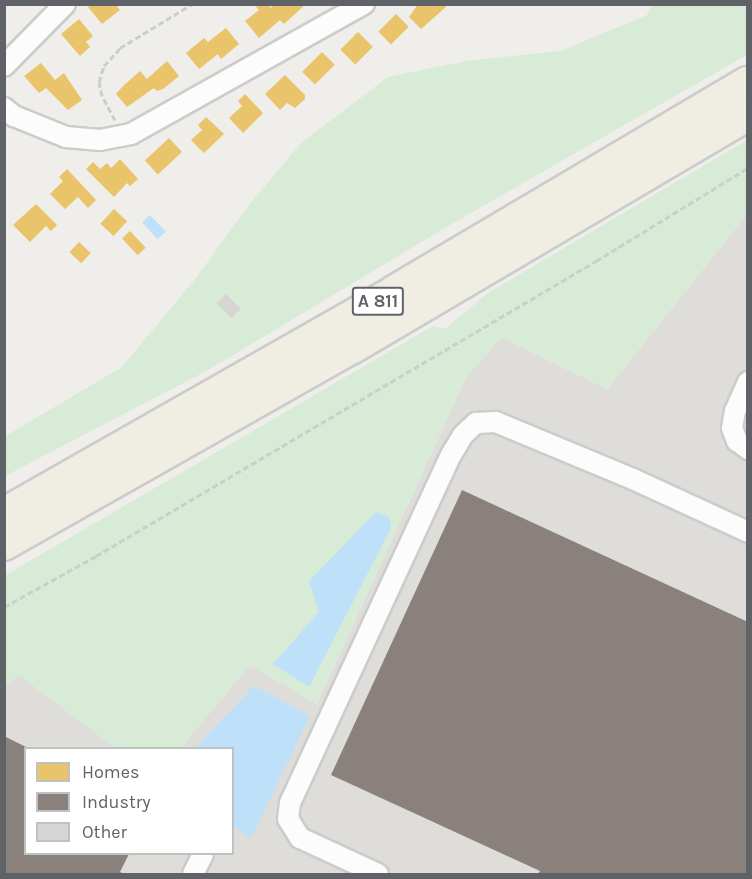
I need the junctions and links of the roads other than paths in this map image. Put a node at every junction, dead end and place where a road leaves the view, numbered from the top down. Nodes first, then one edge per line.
1 (65, 4) edge
2 (364, 4) edge
3 (4, 66) edge
4 (747, 82) edge
5 (4, 108) edge
6 (747, 115) edge
7 (747, 382) edge
8 (747, 449) edge
9 (4, 513) edge
10 (747, 532) edge
11 (4, 545) edge
12 (202, 855) edge
13 (193, 874) edge
14 (378, 874) edge

1 - 3 street
2 - 5 street
4 - 9 highway, A 811
6 - 11 highway, A 811
7 - 8 street
10 - 14 street
12 - 13 street

